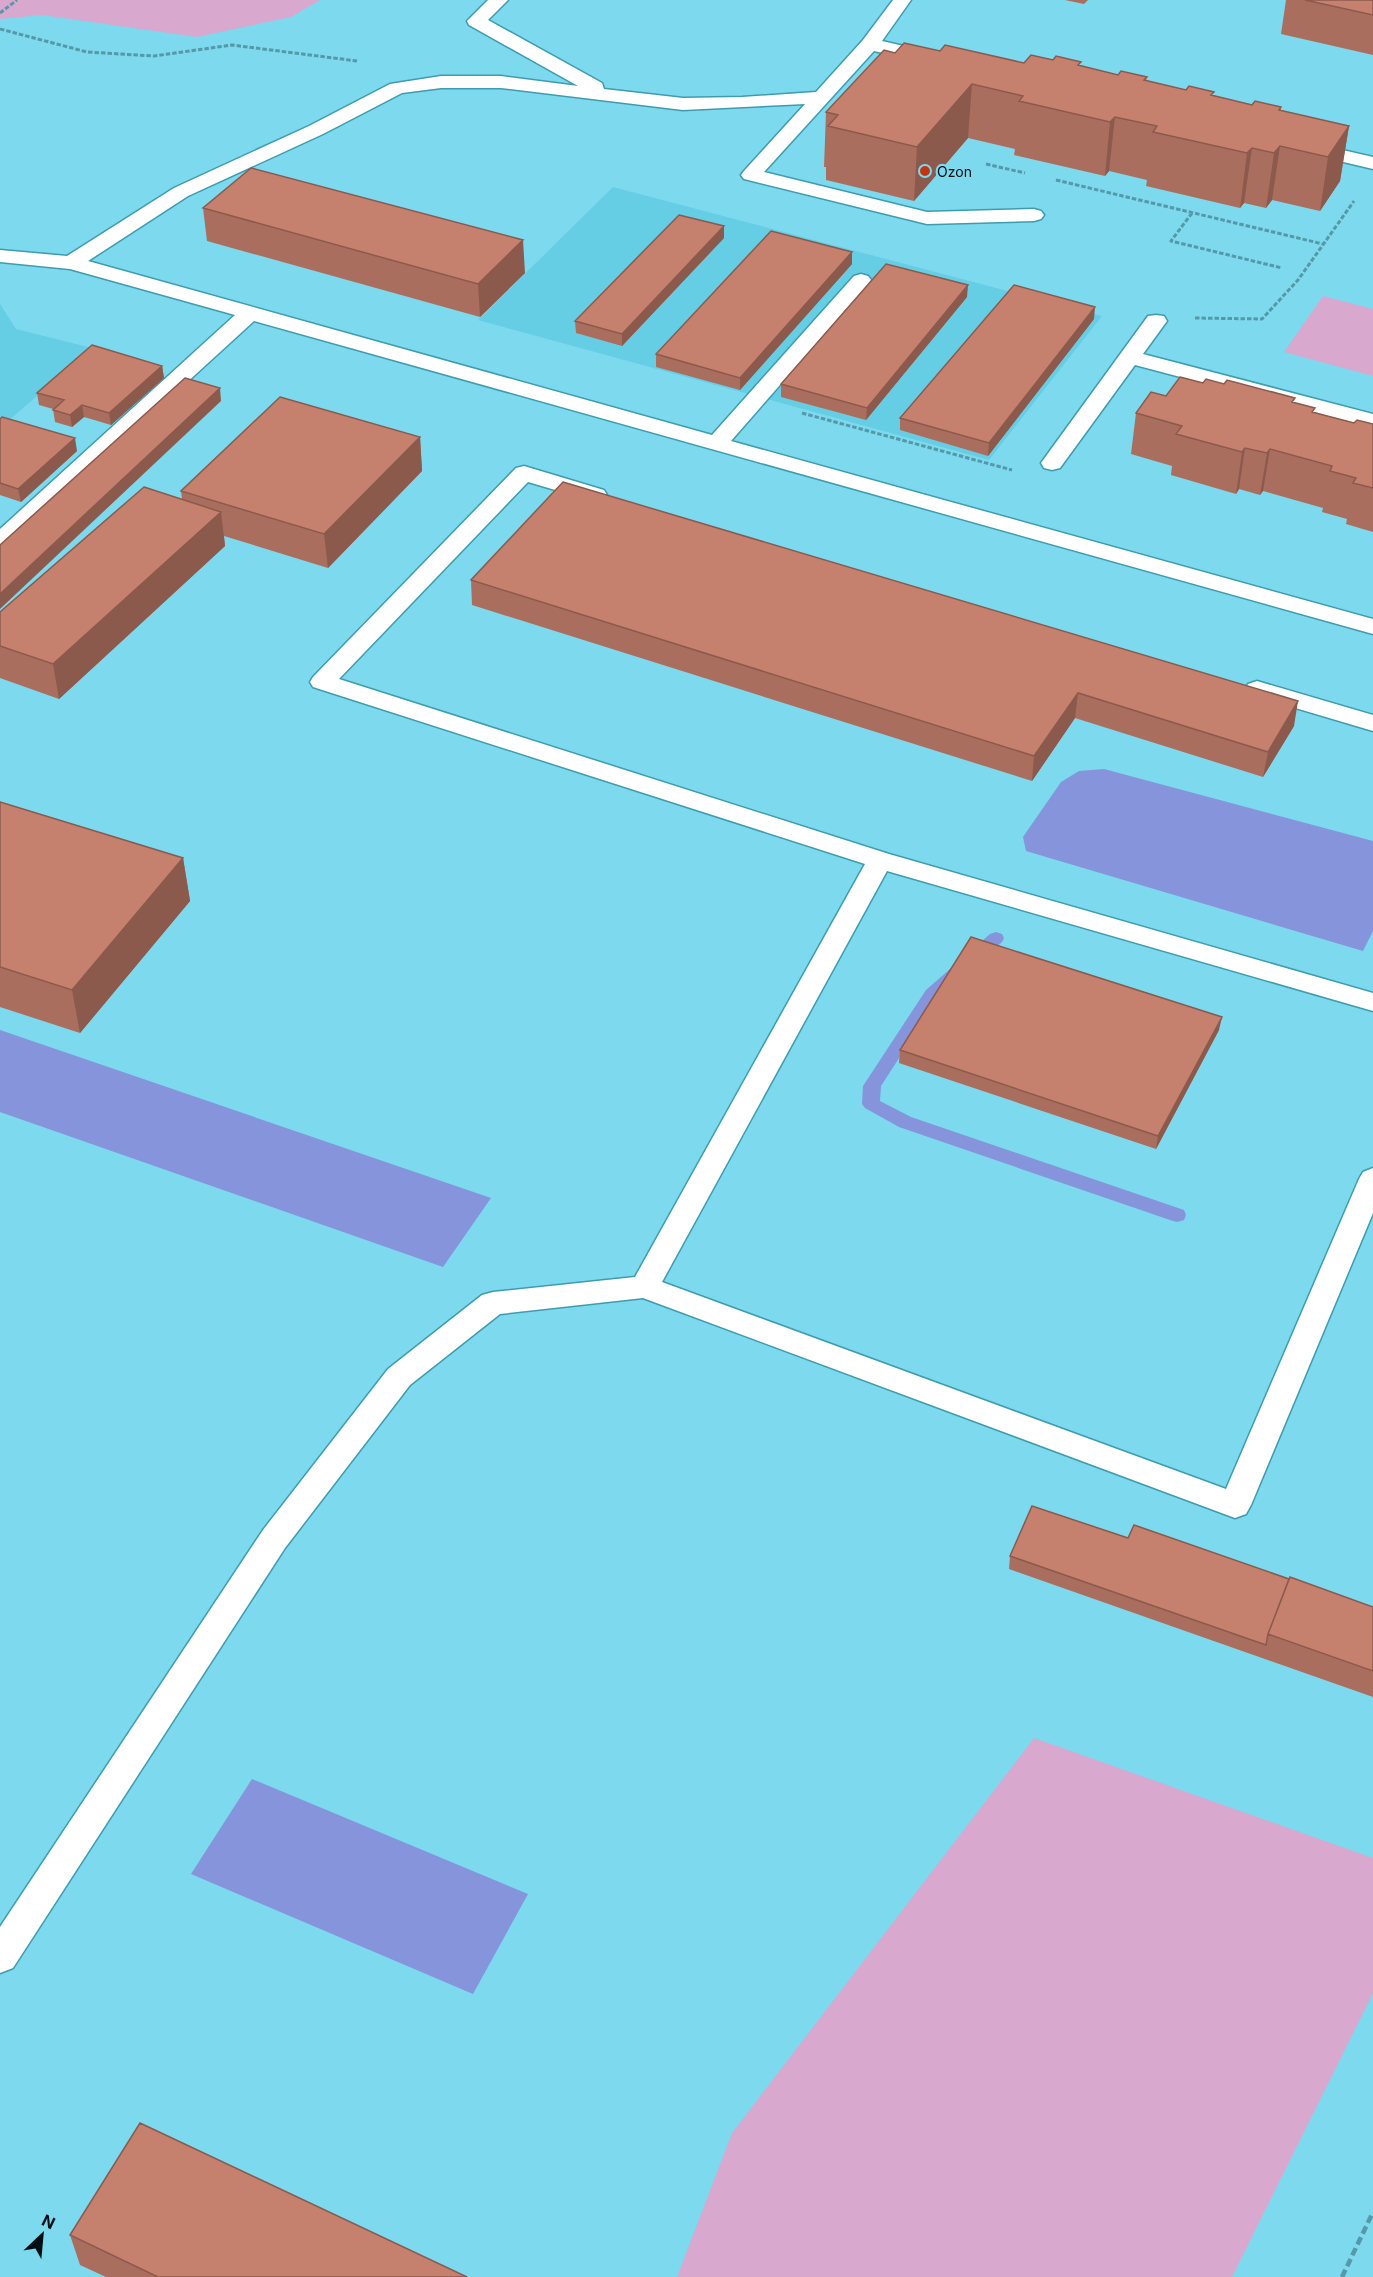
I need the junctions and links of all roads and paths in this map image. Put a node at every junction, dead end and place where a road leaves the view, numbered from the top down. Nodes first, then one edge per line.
1 (17, 0) edge
2 (499, 0) edge
3 (877, 0) edge
4 (900, 2) edge
5 (0, 12) edge
6 (0, 29) edge
7 (870, 44) junction
8 (367, 63) dead end
9 (950, 63) edge
10 (609, 95) junction
11 (823, 97) junction
12 (1293, 144) edge
13 (1373, 163) edge
14 (986, 164) dead end
15 (1032, 174) dead end
16 (1055, 180) dead end
17 (1354, 200) dead end
18 (1192, 213) junction
19 (1034, 215) dead end
20 (1323, 244) junction
21 (0, 256) edge
22 (71, 263) junction
23 (1282, 268) dead end
24 (861, 280) dead end
25 (250, 313) junction
26 (1156, 321) joint
27 (1129, 357) junction
28 (752, 404) junction
29 (1373, 421) edge
30 (717, 443) junction
31 (1052, 463) joint
32 (615, 500) edge
33 (0, 542) edge
34 (1373, 627) edge
35 (1235, 683) edge
36 (1373, 723) edge
37 (880, 860) junction
38 (1373, 1002) edge
39 (1373, 1179) edge
40 (644, 1287) junction
41 (0, 1957) edge
42 (1373, 2212) edge
43 (1342, 2277) edge

1 - 5 path
2 - 10 lane
3 - 4 lane
4 - 7 lane
6 - 8 path
7 - 9 lane
7 - 11 lane
10 - 11 lane
10 - 22 lane
11 - 19 lane
12 - 13 lane
14 - 15 path
16 - 18 path
17 - 20 path
18 - 20 path
18 - 23 path
20 - 26 path
21 - 22 lane
22 - 25 lane
24 - 28 lane
25 - 30 lane
25 - 33 lane
26 - 27 lane
27 - 29 lane
27 - 31 lane
28 - 30 lane
28 - 31 path
30 - 34 lane
32 - 37 lane
35 - 36 lane
37 - 38 lane
37 - 40 lane
39 - 40 lane
40 - 41 lane
42 - 43 path

